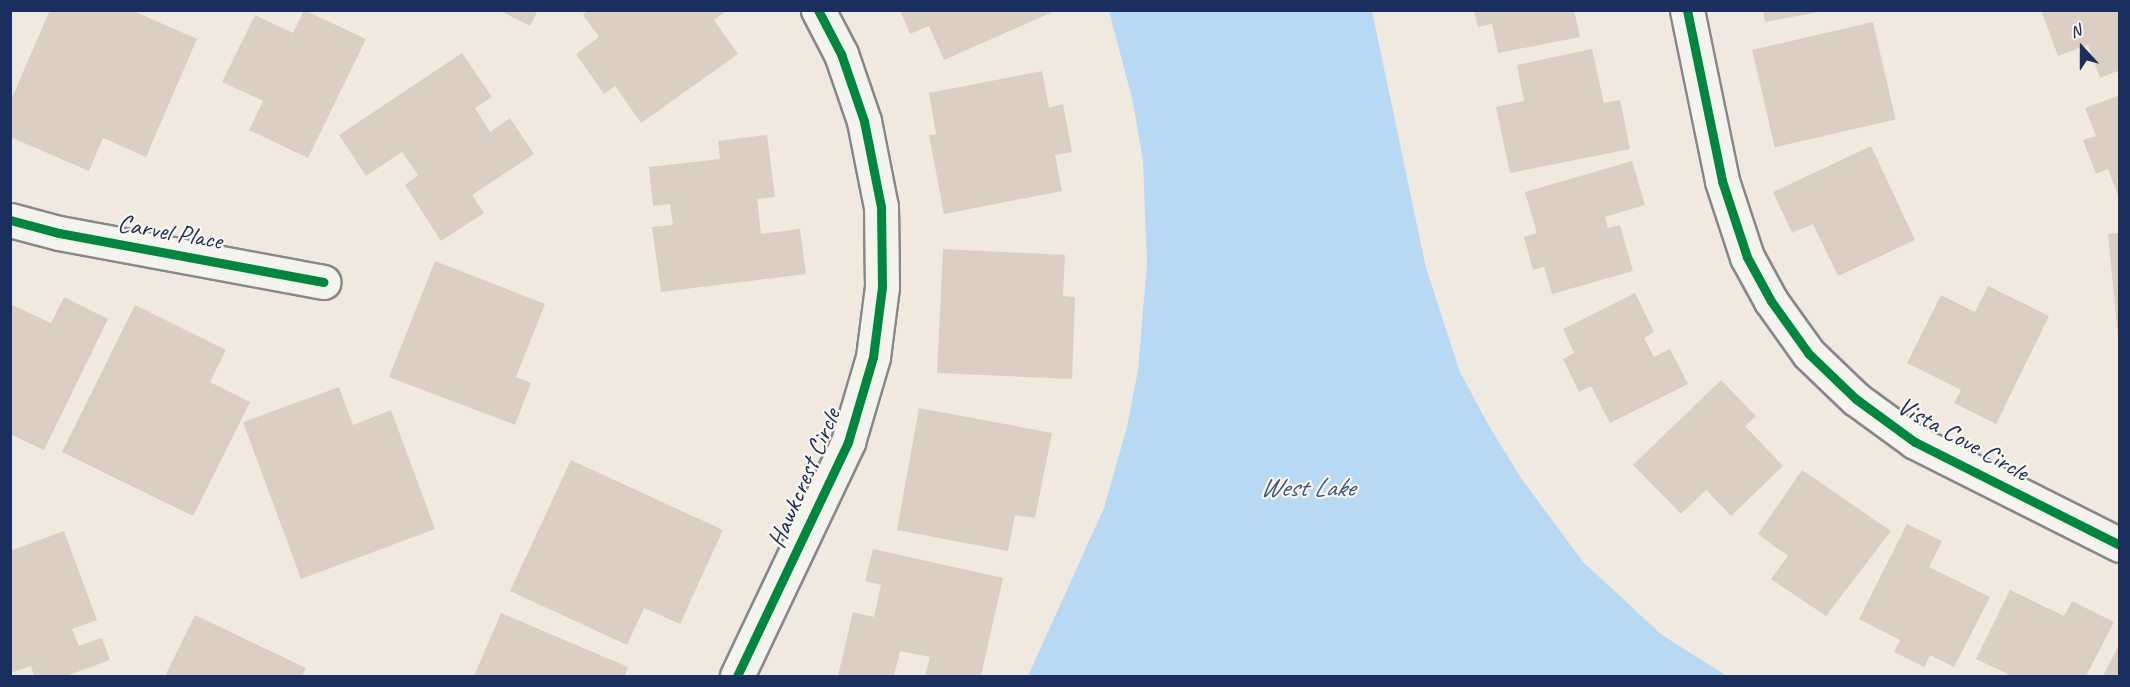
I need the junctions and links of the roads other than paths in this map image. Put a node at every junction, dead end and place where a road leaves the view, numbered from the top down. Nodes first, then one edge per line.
1 (818, 10) edge
2 (1687, 10) edge
3 (10, 220) edge
4 (323, 282) dead end
5 (2120, 545) edge
6 (737, 676) edge

1 - 6 street, Hawkcrest Circle
2 - 5 street, Vista Cove Circle
3 - 4 street, Carvel Place

